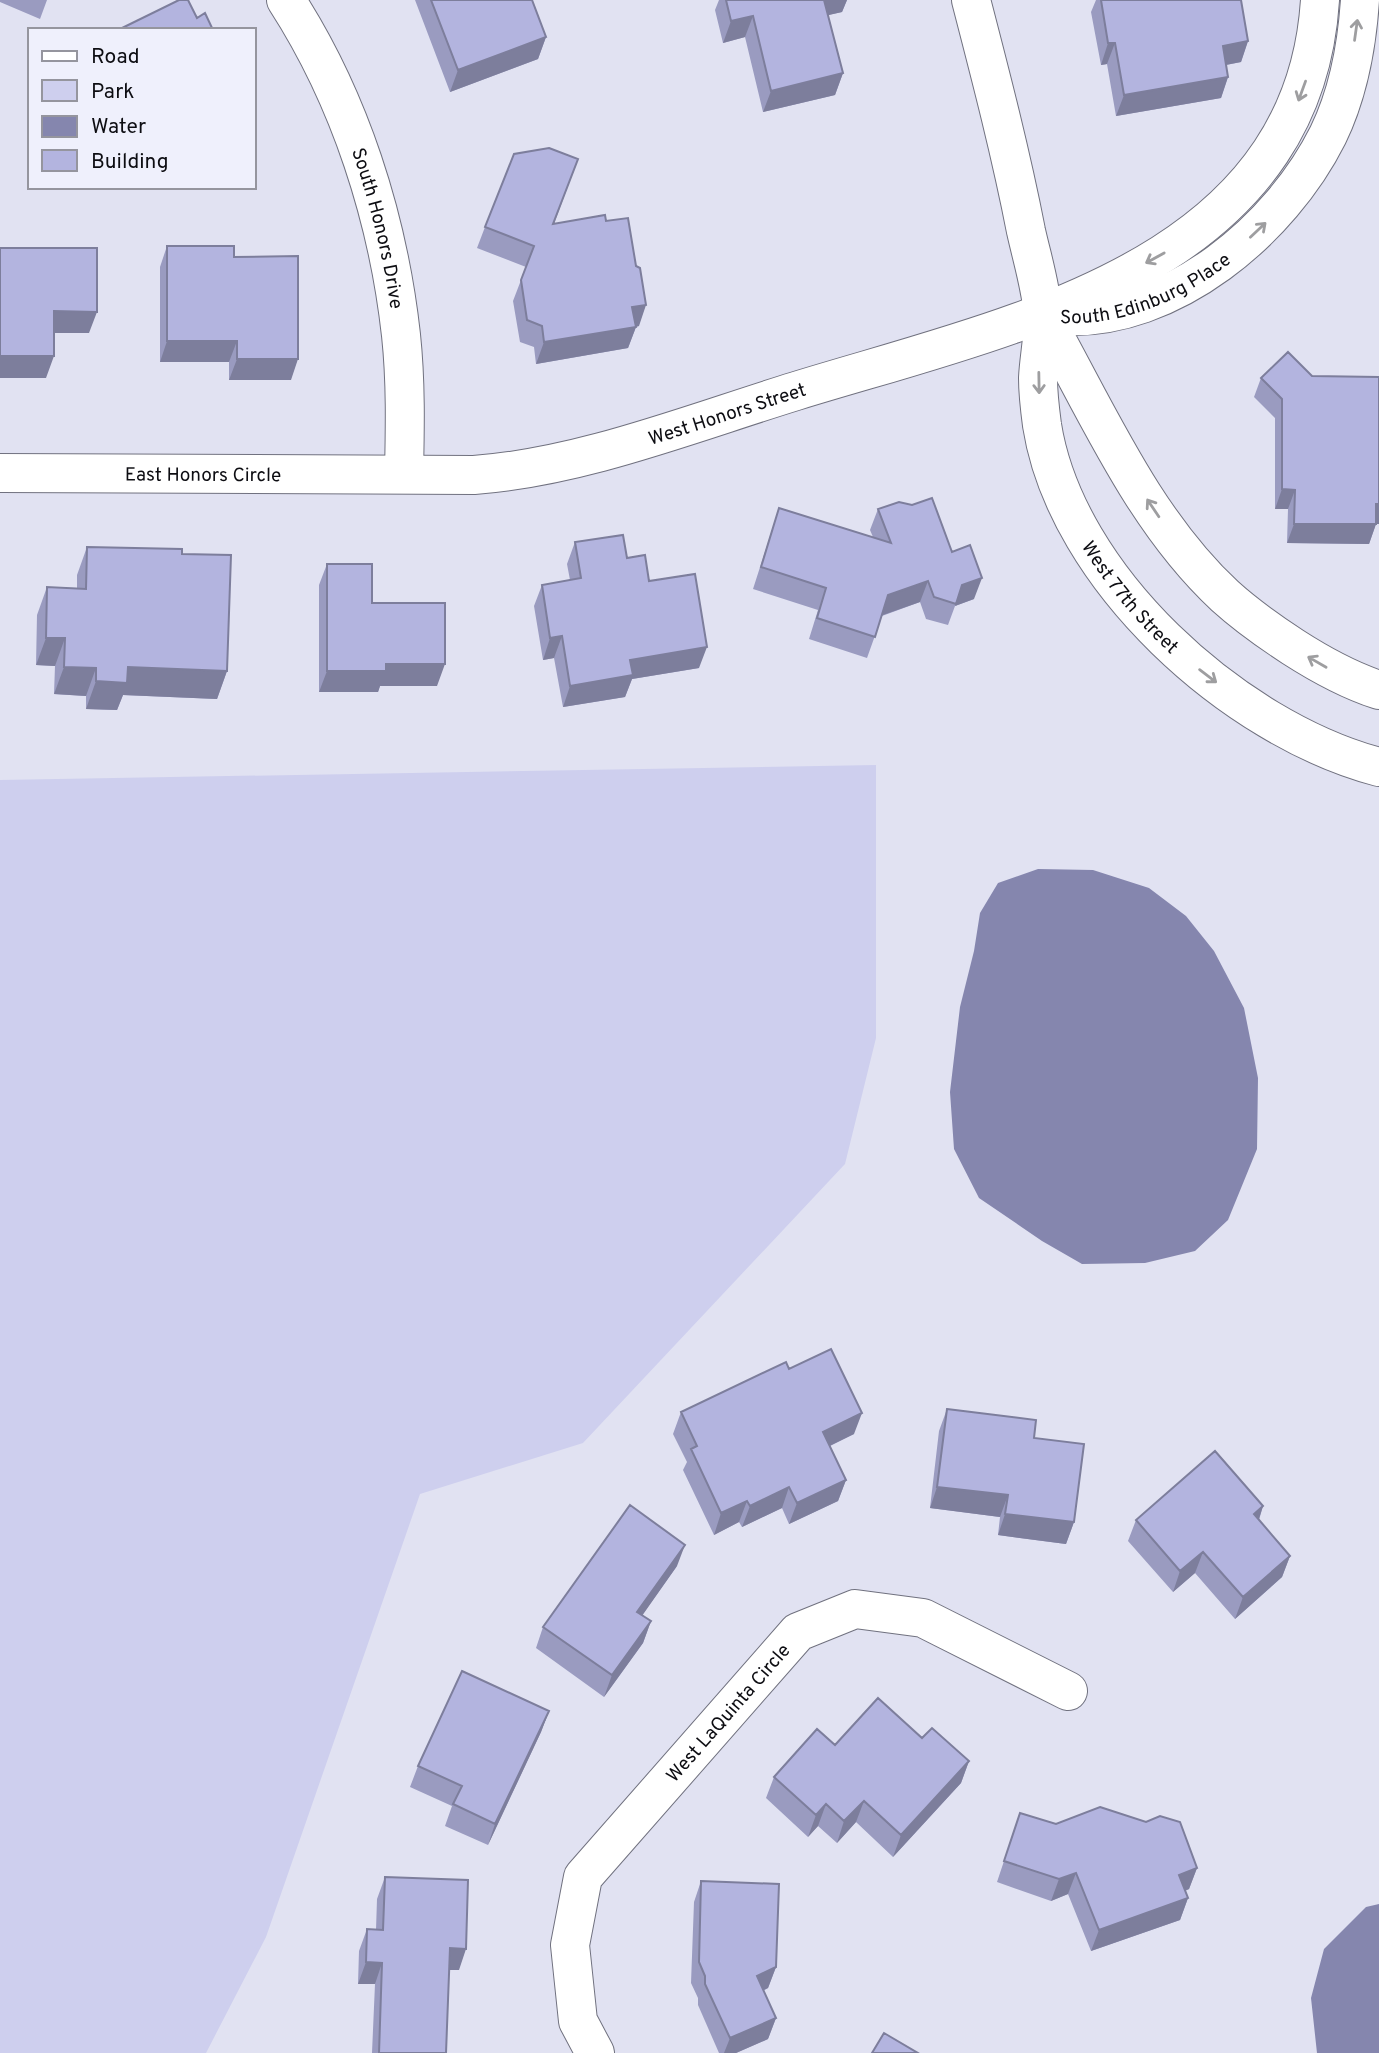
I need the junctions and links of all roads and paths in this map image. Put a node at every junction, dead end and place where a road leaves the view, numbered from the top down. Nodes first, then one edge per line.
1 (286, 0) edge
2 (971, 0) edge
3 (1320, 0) edge
4 (1360, 0) edge
5 (1043, 315) junction
6 (0, 473) edge
7 (404, 474) junction
8 (1379, 691) edge
9 (1379, 767) edge
10 (1068, 1691) dead end
11 (595, 2053) edge

1 - 7 street, South Honors Drive
2 - 5 street, West 77th Street
3 -> 5 street, South Edinburg Place
5 -> 4 street, South Edinburg Place
5 - 7 street, West Honors Street
8 -> 5 street, West 77th Street
5 -> 9 street, West 77th Street
6 - 7 street, East Honors Circle
10 - 11 street, West LaQuinta Circle

